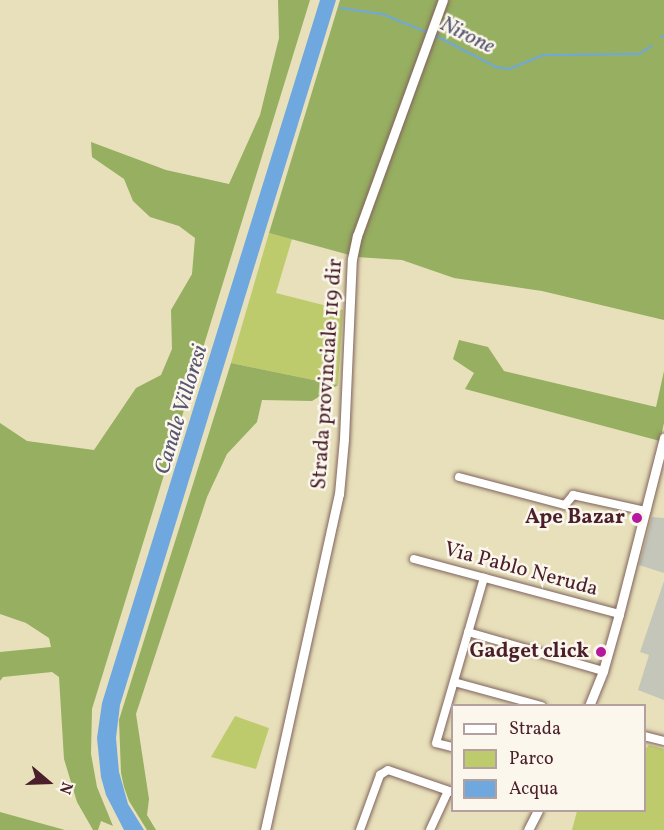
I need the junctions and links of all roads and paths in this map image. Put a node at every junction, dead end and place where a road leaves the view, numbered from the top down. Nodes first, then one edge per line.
1 (443, 0) edge
2 (664, 438) edge
3 (459, 477) dead end
4 (646, 511) junction
5 (414, 559) dead end
6 (484, 579) junction
7 (619, 614) junction
8 (468, 632) junction
9 (603, 671) junction
10 (454, 682) junction
11 (538, 704) edge
12 (589, 704) edge
13 (442, 724) junction
14 (451, 726) edge
15 (646, 736) edge
16 (664, 741) edge
17 (451, 747) edge
18 (450, 792) edge
19 (537, 812) edge
20 (265, 830) edge
21 (360, 830) edge
22 (430, 830) edge
23 (528, 830) edge

1 - 20 street, Strada provinciale 119 dir
2 - 4 street
3 - 4 street
4 - 7 street
5 - 6 street, Via Pablo Neruda
6 - 7 street, Via Pablo Neruda
6 - 8 street
7 - 9 street
8 - 9 street
8 - 10 street
9 - 12 street
10 - 11 street
10 - 13 street
13 - 14 street
13 - 17 street
15 - 16 street
18 - 21 street
18 - 22 street
19 - 23 street

